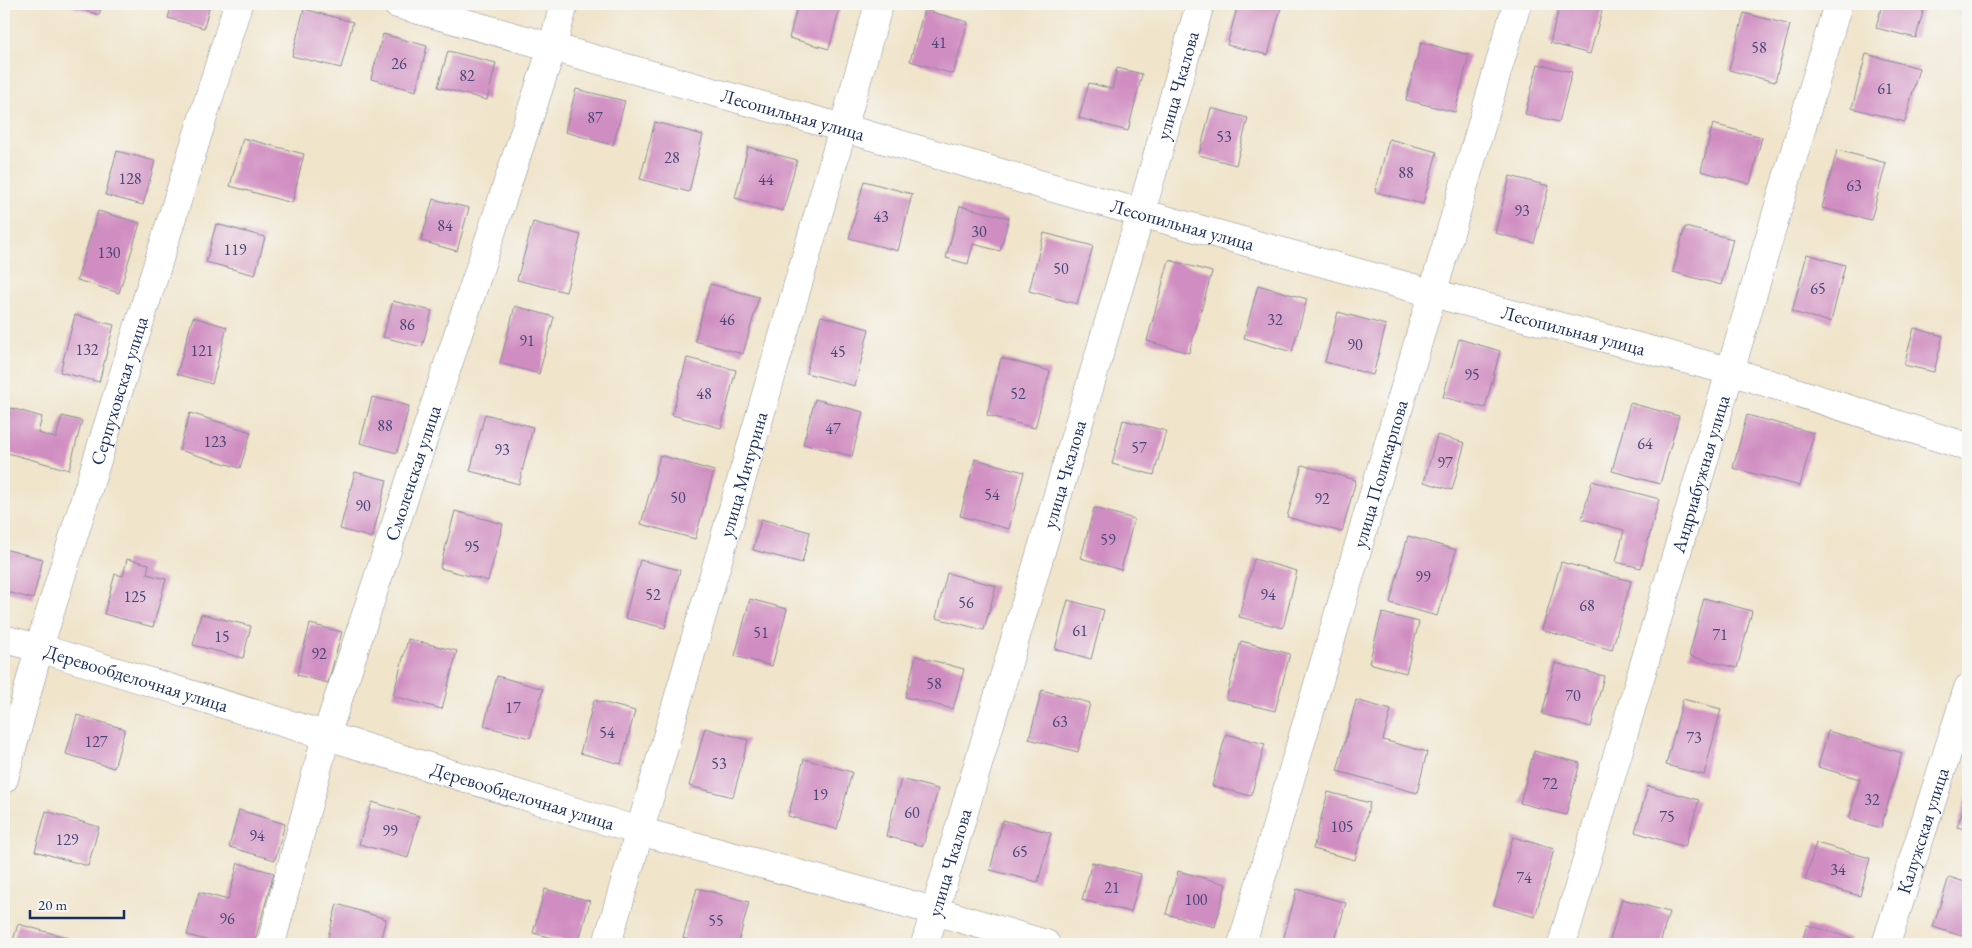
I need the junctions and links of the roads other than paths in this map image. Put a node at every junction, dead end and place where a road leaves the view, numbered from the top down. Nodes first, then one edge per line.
1 (238, 4) edge
2 (397, 4) edge
3 (564, 4) edge
4 (879, 4) edge
5 (1200, 4) edge
6 (1517, 4) edge
7 (1838, 4) edge
8 (552, 48) junction
9 (844, 128) junction
10 (1140, 213) junction
11 (1432, 293) junction
12 (1730, 371) junction
13 (1968, 447) edge
14 (4, 639) edge
15 (39, 648) junction
16 (1968, 688) edge
17 (326, 736) junction
18 (4, 779) edge
19 (639, 831) junction
20 (935, 911) junction
21 (271, 944) edge
22 (607, 944) edge
23 (925, 944) edge
24 (1046, 944) edge
25 (1242, 944) edge
26 (1562, 944) edge
27 (1886, 944) edge

1 - 15 street, Серпуховская улица
2 - 8 street, Лесопильная улица
3 - 8 street, Смоленская улица
4 - 9 street, улица Мичурина
5 - 10 street, улица Чкалова
6 - 11 street, улица Поликарпова
7 - 12 street, Андриабужная улица
8 - 9 street, Лесопильная улица
8 - 17 street, Смоленская улица
9 - 10 street, Лесопильная улица
9 - 19 street, улица Мичурина
10 - 11 street, Лесопильная улица
10 - 20 street, улица Чкалова
11 - 12 street, Лесопильная улица
11 - 25 street, улица Поликарпова
12 - 13 street, Лесопильная улица
12 - 26 street, Андриабужная улица
14 - 15 street, Деревообделочная улица
15 - 17 street, Деревообделочная улица
15 - 18 street, Серпуховская улица
16 - 27 street, Калужская улица
17 - 19 street, Деревообделочная улица
17 - 21 street, Смоленская улица
19 - 20 street, Деревообделочная улица
19 - 22 street, улица Мичурина
20 - 23 street, улица Чкалова
20 - 24 street, Деревообделочная улица

